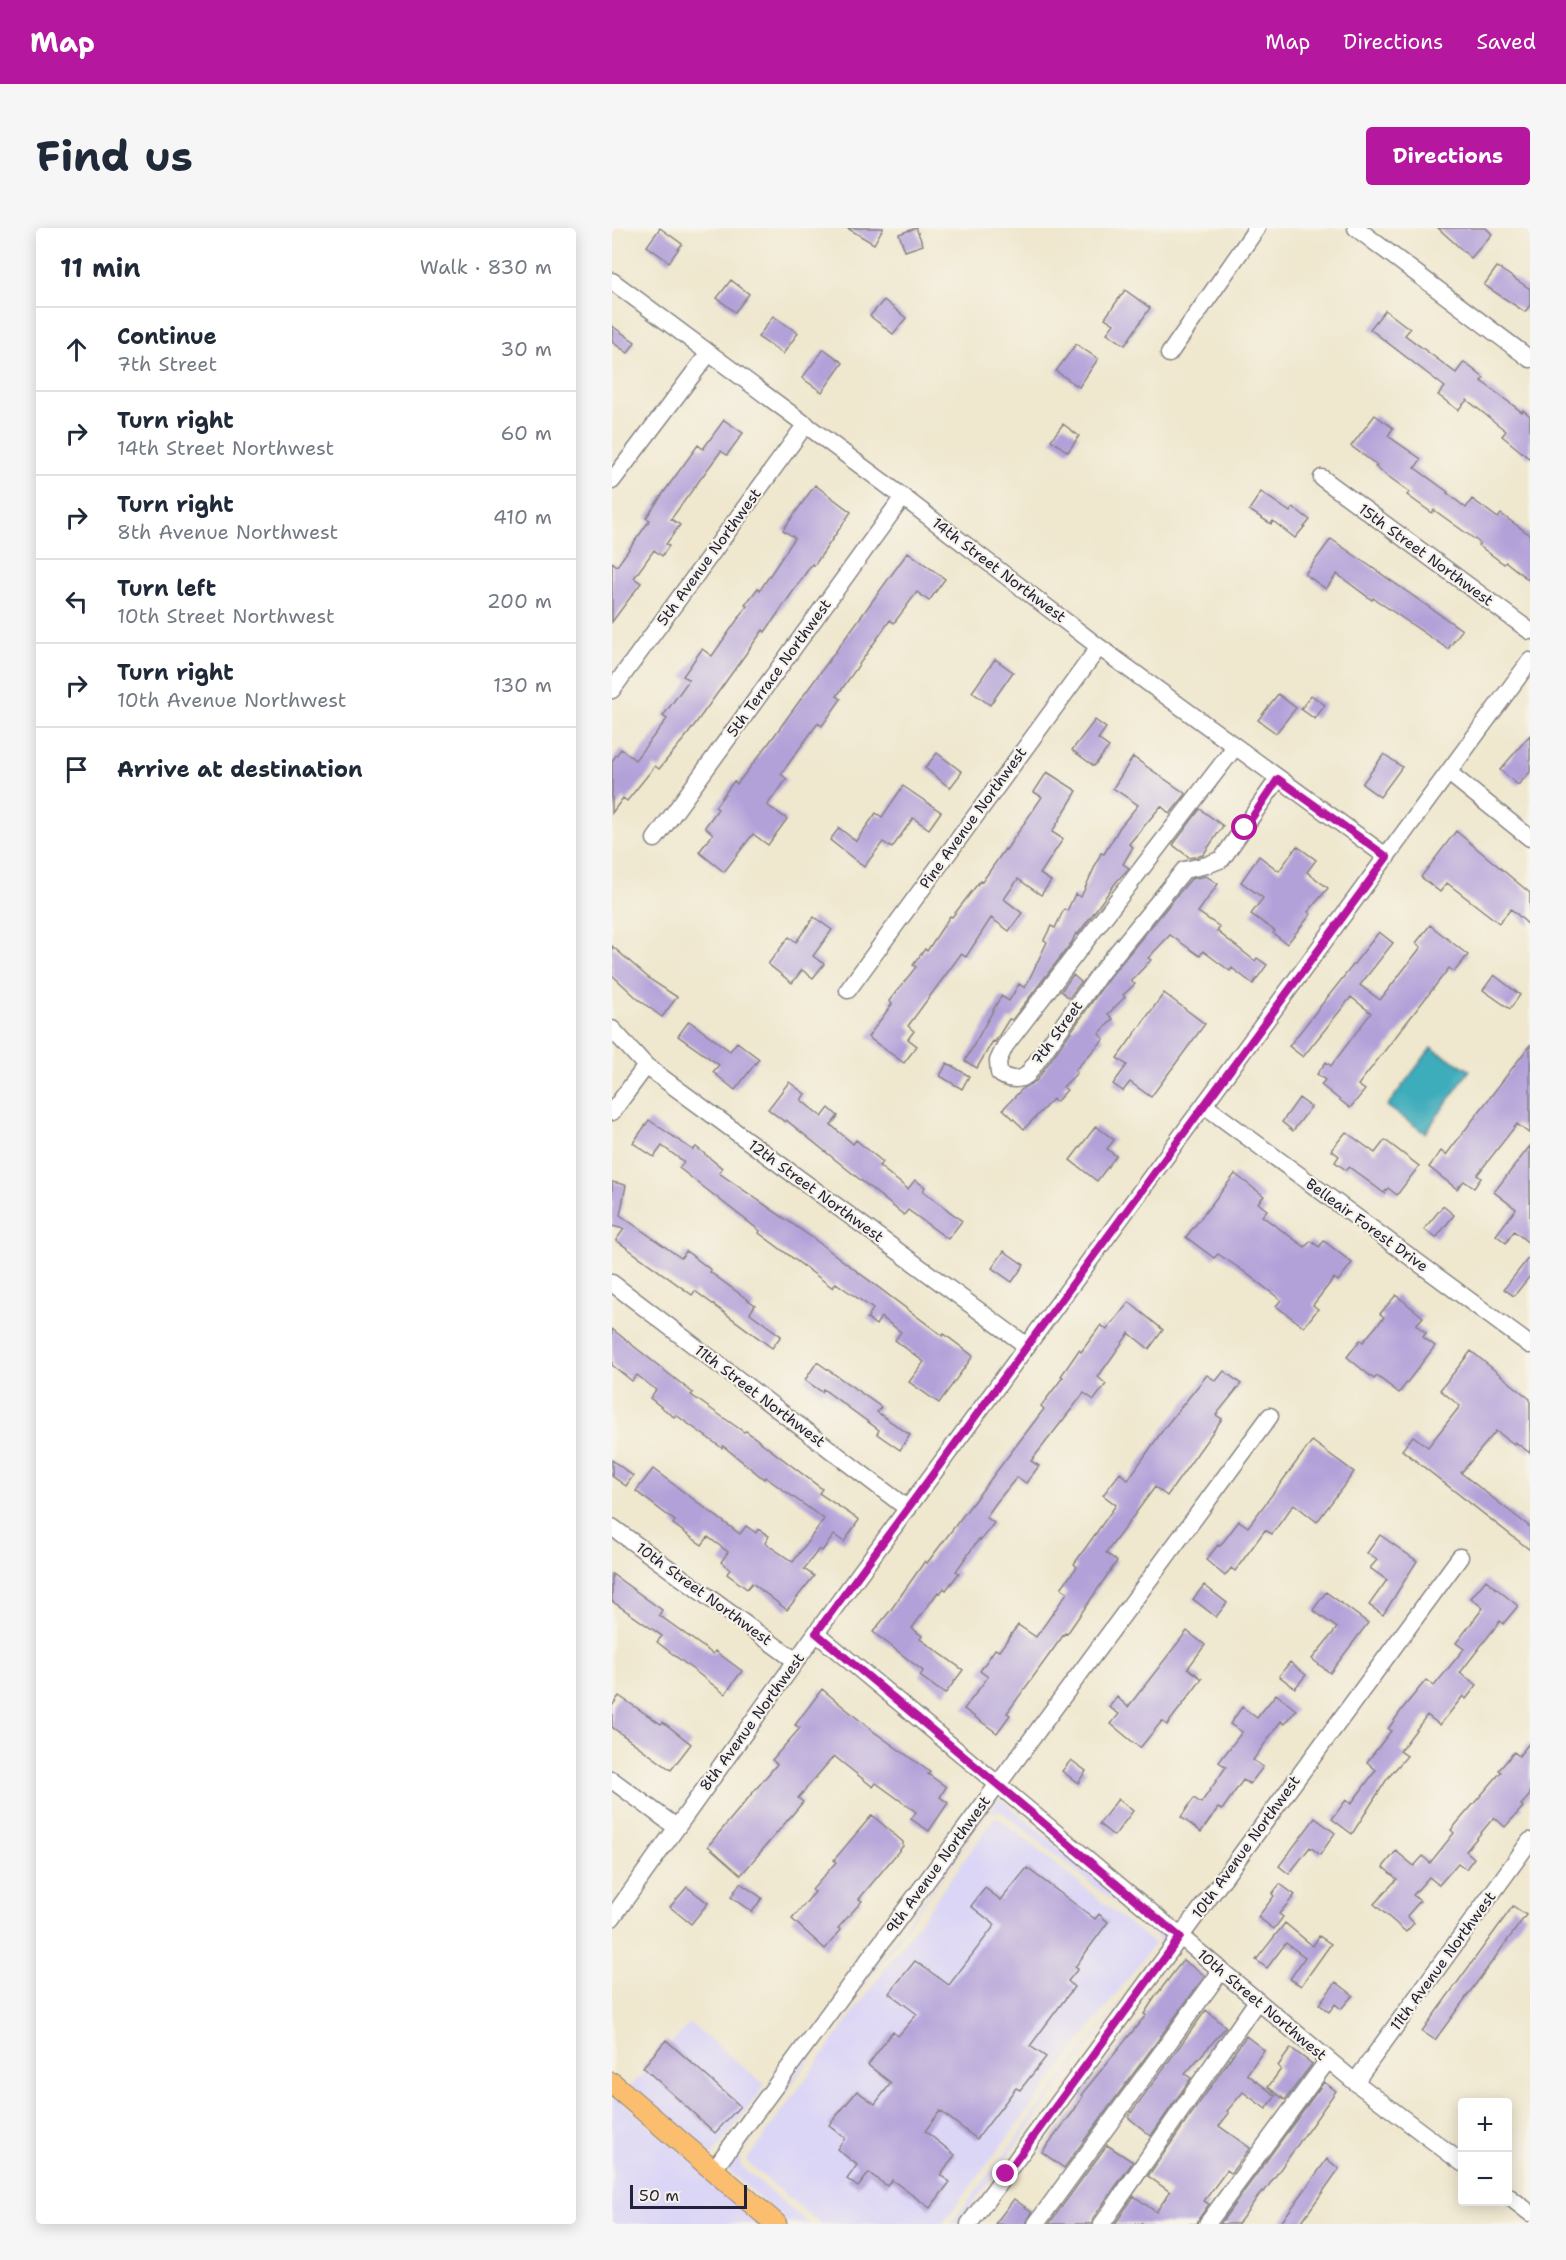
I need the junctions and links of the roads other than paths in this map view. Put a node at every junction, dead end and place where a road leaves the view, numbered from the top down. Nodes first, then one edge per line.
1 (1257, 228) edge
2 (1356, 228) edge
3 (612, 281) edge
4 (709, 352) junction
5 (1169, 354) dead end
6 (1530, 359) edge
7 (806, 424) junction
8 (1322, 478) dead end
9 (612, 481) edge
10 (903, 497) junction
11 (1530, 631) edge
12 (1098, 646) junction
13 (1530, 661) edge
14 (612, 690) edge
15 (1235, 747) junction
16 (1449, 773) junction
17 (1278, 779) junction
18 (1530, 838) edge
19 (655, 839) dead end
20 (1387, 857) junction
21 (848, 990) dead end
22 (612, 1029) edge
23 (646, 1066) junction
24 (1204, 1105) junction
25 (612, 1112) edge
26 (612, 1283) edge
27 (1530, 1345) edge
28 (1027, 1346) junction
29 (1270, 1416) dead end
30 (908, 1509) junction
31 (612, 1527) edge
32 (1460, 1557) dead end
33 (816, 1633) junction
34 (796, 1661) junction
35 (612, 1780) edge
36 (997, 1785) junction
37 (676, 1827) junction
38 (1530, 1841) edge
39 (612, 1918) edge
40 (1180, 1937) junction
41 (1221, 1971) junction
42 (1257, 2001) junction
43 (1328, 2060) junction
44 (1355, 2082) junction
45 (612, 2083) edge
46 (1458, 2160) edge
47 (714, 2169) junction
48 (1512, 2199) edge
49 (1530, 2213) edge
50 (776, 2224) edge
51 (970, 2224) edge
52 (1036, 2224) edge
53 (1102, 2224) edge
54 (1207, 2224) edge

1 - 5 street
2 - 6 street
3 - 4 street, 14th Street Northwest
4 - 7 street, 14th Street Northwest
4 - 9 street
7 - 10 street, 14th Street Northwest
7 - 14 street, 5th Avenue Northwest
8 - 11 street, 15th Street Northwest
10 - 12 street, 14th Street Northwest
10 - 19 street, 5th Terrace Northwest
12 - 15 street, 14th Street Northwest
12 - 21 street, Pine Avenue Northwest
13 - 16 street, 8th Avenue Northwest
15 - 17 street, 14th Street Northwest
15 - 17 street, 7th Street
16 - 18 street
16 - 20 street, 8th Avenue Northwest
17 - 20 street, 14th Street Northwest
20 - 24 street, 8th Avenue Northwest
22 - 23 street, 12th Street Northwest
23 - 25 street
23 - 28 street, 12th Street Northwest
24 - 27 street, Belleair Forest Drive
24 - 28 street, 8th Avenue Northwest
26 - 30 street, 11th Street Northwest
28 - 30 street, 8th Avenue Northwest
29 - 36 street, 9th Avenue Northwest
30 - 33 street, 8th Avenue Northwest
31 - 34 street, 10th Street Northwest
32 - 40 street, 10th Avenue Northwest
33 - 34 street, 8th Avenue Northwest
33 - 36 street, 10th Street Northwest
34 - 37 street, 8th Avenue Northwest
35 - 37 street
36 - 40 street, 10th Street Northwest
36 - 47 street, 9th Avenue Northwest
37 - 39 street, 8th Avenue Northwest
38 - 44 street, 11th Avenue Northwest
40 - 41 street, 10th Street Northwest
40 - 51 street, 10th Avenue Northwest
41 - 42 street, 10th Street Northwest
41 - 52 street
42 - 43 street, 10th Street Northwest
42 - 53 street
43 - 44 street, 10th Street Northwest
43 - 54 street
44 - 46 street, 10th Street Northwest
45 - 47 main road
47 - 50 main road
48 - 49 street

